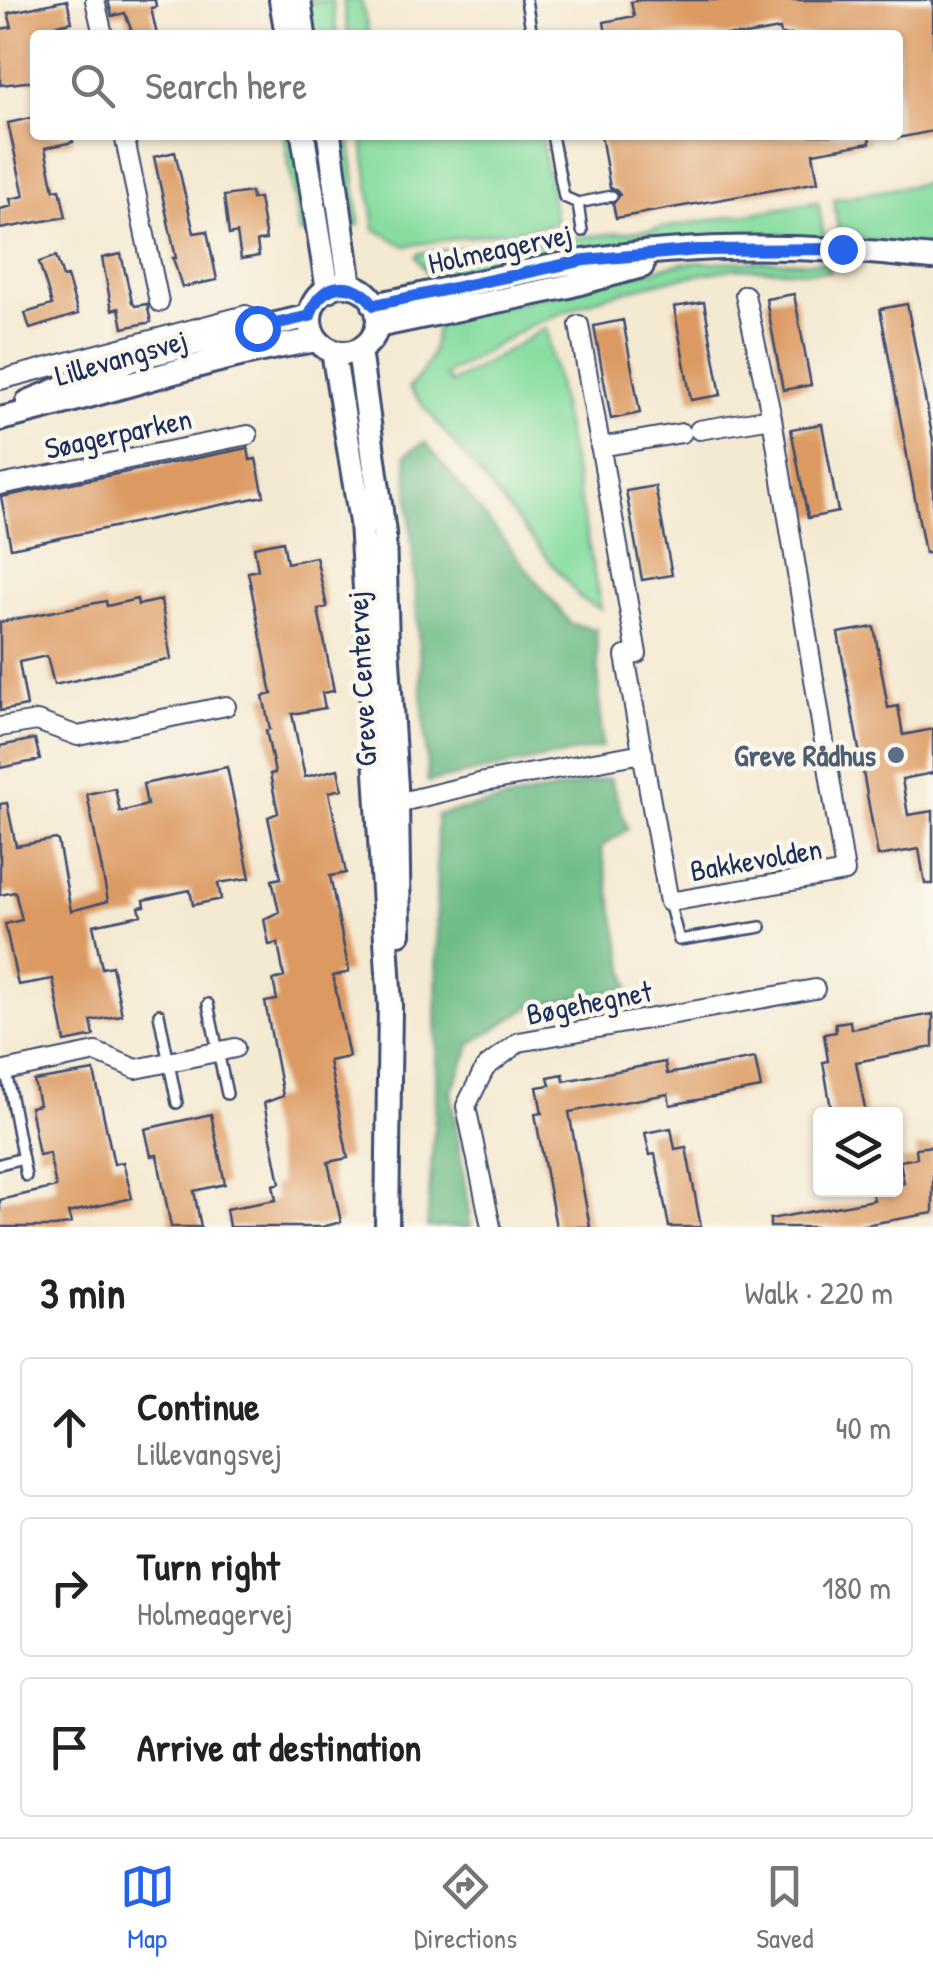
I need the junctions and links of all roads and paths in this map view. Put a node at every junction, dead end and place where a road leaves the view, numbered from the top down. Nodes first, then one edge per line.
1 (95, 0) edge
2 (281, 0) edge
3 (299, 0) edge
4 (526, 0) edge
5 (101, 30) edge
6 (285, 30) edge
7 (303, 30) edge
8 (531, 30) edge
9 (125, 140) edge
10 (304, 140) edge
11 (329, 140) edge
12 (553, 140) edge
13 (612, 196) dead end
14 (578, 203) junction
15 (582, 231) dead end
16 (933, 258) edge
17 (339, 288) junction
18 (746, 295) dead end
19 (159, 302) dead end
20 (246, 315) dead end
21 (310, 316) junction
22 (376, 316) junction
23 (578, 325) dead end
24 (325, 345) junction
25 (360, 350) junction
26 (0, 380) edge
27 (0, 416) edge
28 (772, 418) junction
29 (248, 434) dead end
30 (600, 448) junction
31 (0, 485) edge
32 (226, 706) dead end
33 (0, 728) edge
34 (643, 753) junction
35 (388, 805) junction
36 (669, 902) junction
37 (760, 926) dead end
38 (815, 989) dead end
39 (208, 1004) dead end
40 (159, 1014) dead end
41 (226, 1050) junction
42 (169, 1062) junction
43 (3, 1072) edge
44 (227, 1094) dead end
45 (176, 1102) dead end
46 (13, 1108) junction
47 (0, 1111) edge
48 (23, 1158) junction
49 (0, 1164) edge
50 (26, 1176) dead end
51 (386, 1227) edge
52 (491, 1227) edge

1 - 5 street
2 - 6 street
3 - 7 street
4 - 8 lane
9 - 19 street
10 - 17 street
11 - 17 street
12 - 14 lane
13 - 14 lane
14 - 15 lane
16 - 22 street, Holmeagervej
17 - 21 street
17 - 22 street
18 - 28 street, Bakkevolden
20 - 26 street, Lillevangsvej
21 - 24 street
21 - 27 street, Lillevangsvej
22 - 25 street
23 - 30 street, Bakkevolden
24 - 25 street
24 - 27 street, Lillevangsvej
24 - 35 street, Greve Centervej
25 - 35 street, Greve Centervej
28 - 30 street
28 - 36 street, Bakkevolden
29 - 31 street, Søagerparken
30 - 34 street, Bakkevolden
32 - 33 street
34 - 35 street
34 - 36 street, Bakkevolden
35 - 51 street, Greve Centervej
36 - 37 lane
38 - 52 street, Bøgehegnet
39 - 41 lane
40 - 42 lane
41 - 42 street
41 - 44 lane
42 - 43 street
42 - 45 lane
43 - 46 lane
46 - 47 lane
46 - 48 lane
48 - 49 lane
48 - 50 lane

